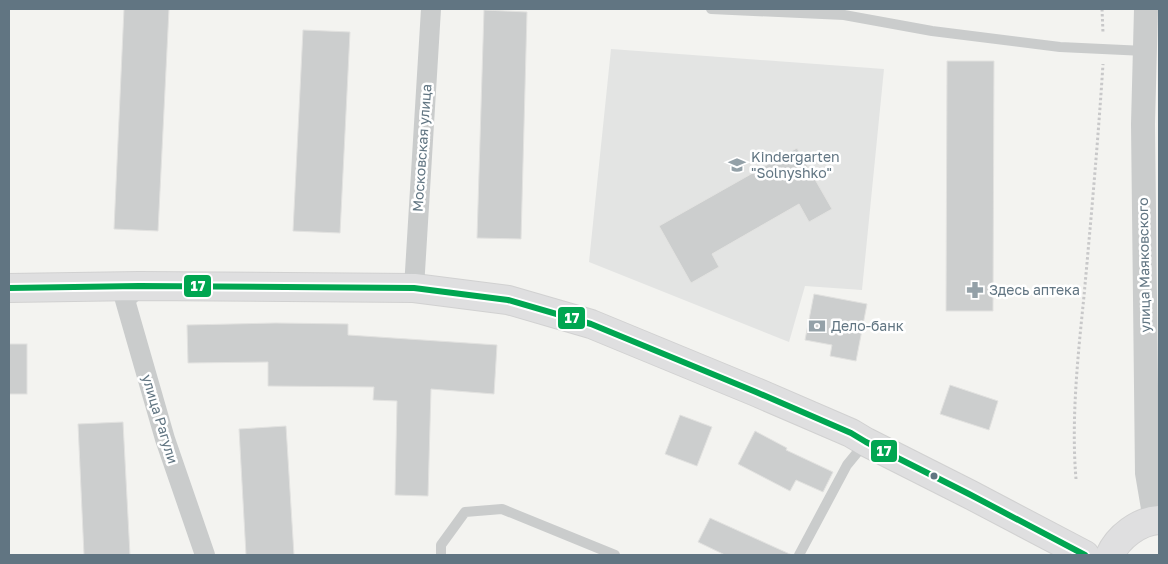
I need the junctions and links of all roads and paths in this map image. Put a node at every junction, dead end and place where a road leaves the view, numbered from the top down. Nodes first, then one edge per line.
1 (431, 9) edge
2 (711, 9) edge
3 (1102, 9) edge
4 (1146, 9) edge
5 (1103, 49) junction
6 (1145, 51) junction
7 (139, 286) junction
8 (9, 288) edge
9 (414, 288) junction
10 (866, 442) junction
11 (1076, 479) dead end
12 (1157, 520) edge
13 (205, 555) edge
14 (442, 555) edge
15 (615, 555) edge
16 (799, 555) edge
17 (1085, 555) edge
18 (1110, 555) edge

1 - 9 street, Московская улица
2 - 5 lane
3 - 5 path
4 - 6 street, улица Маяковского
5 - 6 lane
5 - 11 path
6 - 12 street, улица Маяковского
7 - 8 main road
7 - 9 main road
7 - 13 street, улица Рагули
9 - 10 main road
10 - 16 lane
10 - 17 main road
12 - 18 main road
14 - 15 lane

